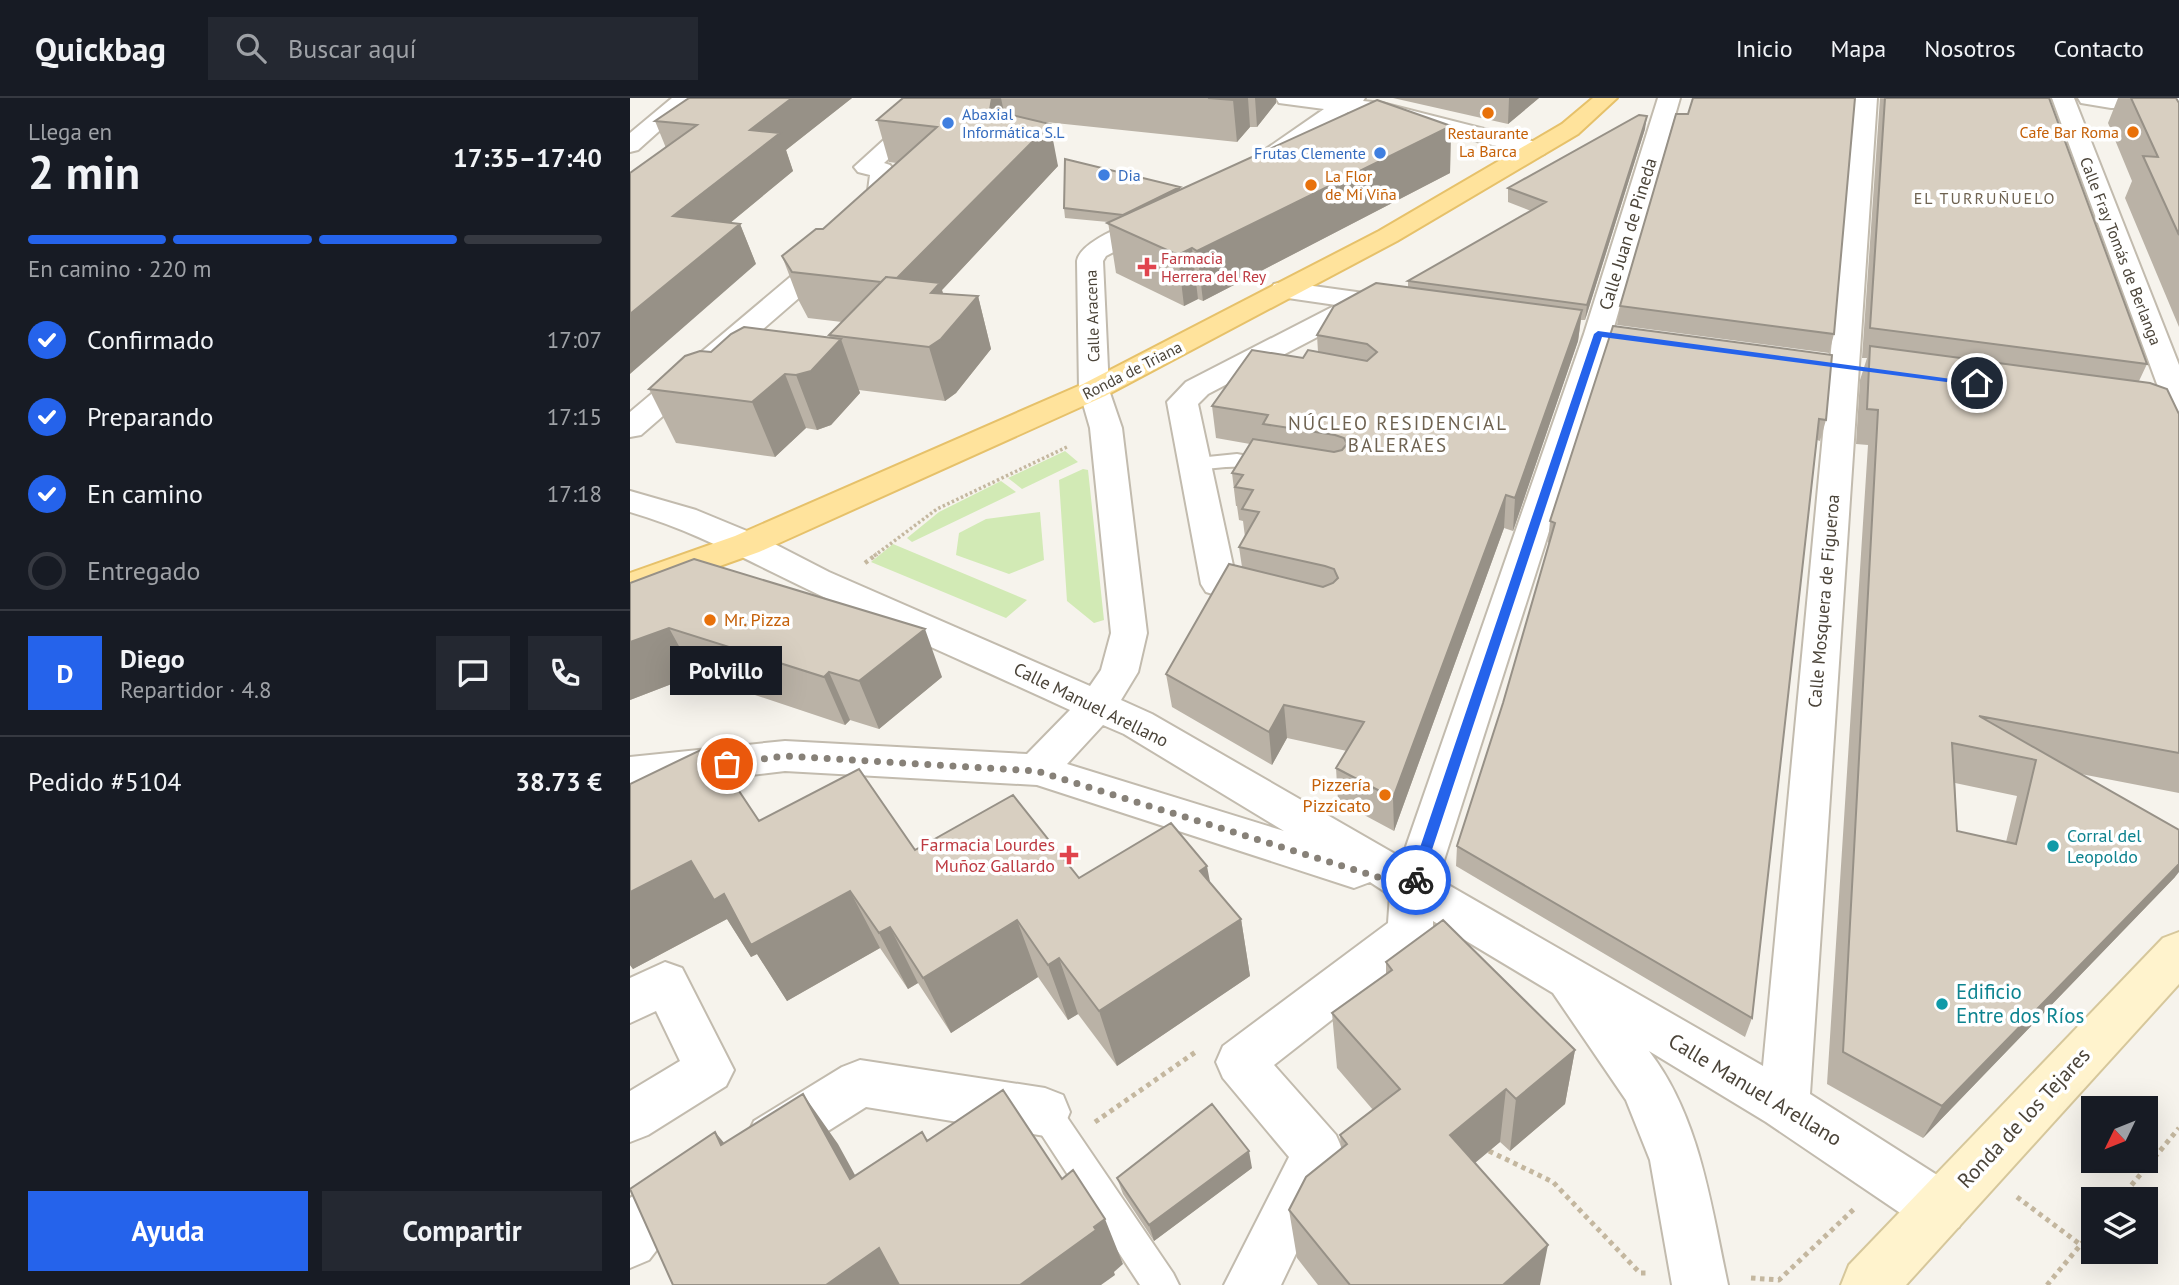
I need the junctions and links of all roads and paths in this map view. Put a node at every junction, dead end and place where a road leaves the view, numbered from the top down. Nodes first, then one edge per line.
1 (685, 98) edge
2 (943, 98) edge
3 (1287, 98) edge
4 (1606, 98) edge
5 (1669, 98) edge
6 (1866, 98) edge
7 (2063, 98) edge
8 (2105, 99) edge
9 (2179, 100) edge
10 (1350, 101) edge
11 (2166, 121) edge
12 (630, 145) edge
13 (1536, 149) junction
14 (1243, 176) edge
15 (1173, 212) edge
16 (1284, 290) junction
17 (1365, 301) junction
18 (1420, 309) edge
19 (1094, 390) junction
20 (2172, 414) edge
21 (630, 428) edge
22 (1072, 444) dead end
23 (1195, 463) junction
24 (1299, 470) edge
25 (630, 501) edge
26 (747, 544) junction
27 (856, 569) dead end
28 (630, 586) edge
29 (1232, 587) edge
30 (1098, 705) junction
31 (727, 764) junction
32 (1037, 771) junction
33 (630, 773) edge
34 (630, 808) edge
35 (1413, 888) junction
36 (2179, 951) edge
37 (1566, 977) junction
38 (630, 1002) edge
39 (1240, 1062) junction
40 (1784, 1105) junction
41 (630, 1118) edge
42 (1056, 1127) junction
43 (2179, 1128) edge
44 (1489, 1150) edge
45 (2130, 1187) edge
46 (1940, 1208) junction
47 (630, 1241) edge
48 (2081, 1244) edge
49 (1640, 1273) dead end
50 (1161, 1285) edge
51 (1252, 1285) edge
52 (1700, 1285) edge
53 (1869, 1285) edge
54 (2047, 1285) edge

1 - 12 street
2 - 21 street
3 - 10 street
4 - 13 main road, Ronda de Triana
5 - 35 street, Calle Juan de Pineda
6 - 40 street, Calle Mosquera de Figueroa
7 - 20 street, Calle Fray Tomás de Berlanga
8 - 9 street
8 - 11 street
10 - 13 street
10 - 14 street
13 - 16 main road, Ronda de Triana
15 - 19 street, Calle Aracena
16 - 17 street
16 - 19 main road, Ronda de Triana
17 - 18 street
17 - 23 street
19 - 26 main road, Ronda de Triana
19 - 30 street
22 - 27 path
23 - 24 lane
23 - 29 street
25 - 26 street, Calle Manuel Arellano
26 - 28 main road, Ronda de Triana
26 - 30 street, Calle Manuel Arellano
30 - 32 street
30 - 35 street, Calle Manuel Arellano
31 - 32 street
31 - 33 street
31 - 34 street
32 - 35 street
35 - 37 street, Calle Manuel Arellano
35 - 39 street, Calle Juan de Pineda
36 - 46 street, Ronda de los Tejares
37 - 40 street, Calle Manuel Arellano
37 - 52 street, Calle Manuel Arellano
38 - 41 street
39 - 42 path
39 - 51 street
40 - 46 street, Calle Manuel Arellano
42 - 47 street
42 - 50 lane
43 - 45 path
44 - 49 path
46 - 53 street, Ronda de los Tejares
48 - 54 path

